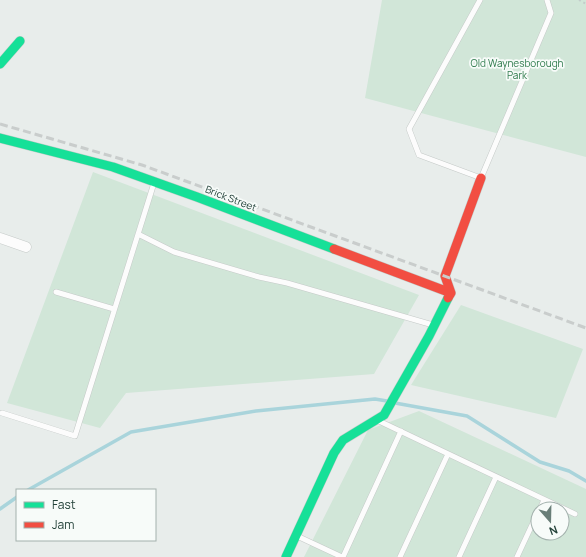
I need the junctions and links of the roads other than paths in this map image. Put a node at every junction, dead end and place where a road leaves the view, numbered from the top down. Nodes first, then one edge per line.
1 (480, 0) edge
2 (547, 0) edge
3 (20, 41) dead end
4 (0, 64) edge
5 (0, 138) edge
6 (481, 178) junction
7 (154, 182) junction
8 (138, 234) junction
9 (0, 238) edge
10 (26, 247) dead end
11 (56, 292) dead end
12 (450, 293) junction
13 (114, 309) junction
14 (434, 325) junction
15 (2, 413) dead end
16 (376, 420) junction
17 (401, 431) junction
18 (448, 454) junction
19 (496, 477) junction
20 (544, 500) joint
21 (575, 514) dead end
22 (530, 529) edge
23 (296, 536) junction
24 (286, 557) edge
25 (342, 557) edge
26 (400, 557) edge
27 (458, 557) edge
28 (517, 557) edge

1 - 6 lane
2 - 6 lane
3 - 4 street
5 - 7 street, Brick Street
6 - 12 street
7 - 8 lane
7 - 12 street, Brick Street
8 - 13 lane
8 - 14 lane
9 - 10 street
11 - 13 lane
12 - 14 street
13 - 15 lane
14 - 16 street
16 - 17 lane
16 - 23 street
17 - 18 lane
17 - 25 lane
18 - 19 lane
18 - 26 lane
19 - 20 lane
19 - 27 lane
20 - 21 lane
22 - 28 lane
23 - 24 street
23 - 25 lane

